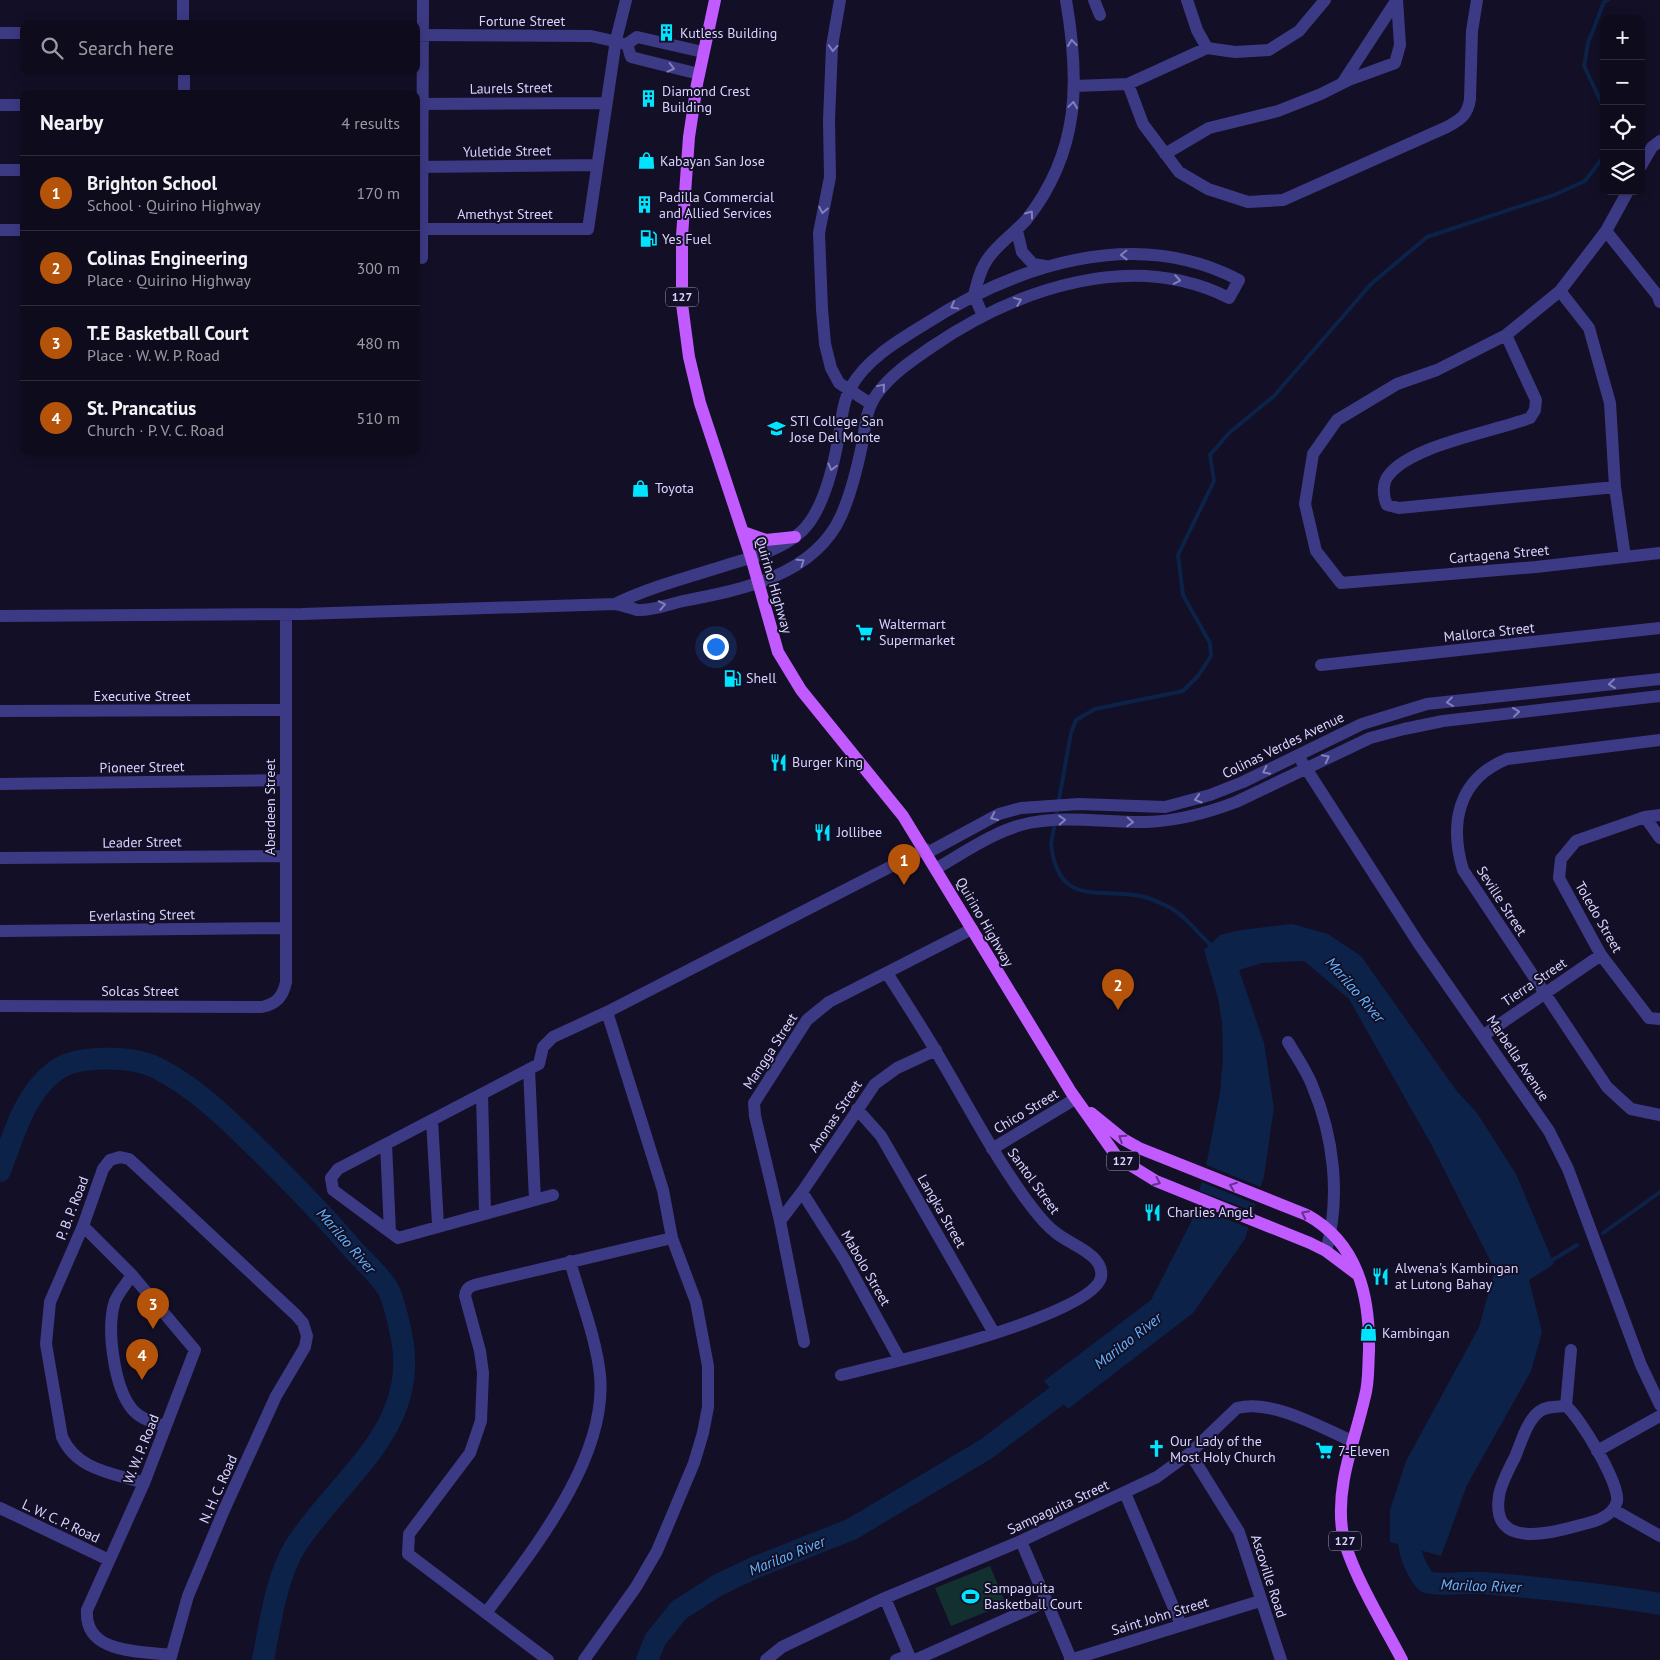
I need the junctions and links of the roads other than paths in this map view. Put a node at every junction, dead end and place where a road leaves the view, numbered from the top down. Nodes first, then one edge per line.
1 (183, 0) edge
2 (423, 0) edge
3 (626, 0) edge
4 (715, 0) edge
5 (840, 0) edge
6 (1066, 0) edge
7 (1094, 0) edge
8 (1186, 0) edge
9 (1324, 0) edge
10 (1396, 0) edge
11 (1477, 0) edge
12 (1100, 15) dead end
13 (183, 20) edge
14 (420, 26) edge
15 (0, 33) edge
16 (20, 33) edge
17 (420, 35) edge
18 (621, 42) junction
19 (1207, 48) junction
20 (703, 52) junction
21 (699, 74) junction
22 (184, 75) edge
23 (419, 75) edge
24 (1343, 82) junction
25 (1128, 84) junction
26 (1076, 86) junction
27 (184, 90) edge
28 (419, 90) edge
29 (606, 103) junction
30 (420, 104) edge
31 (0, 105) edge
32 (20, 105) edge
33 (1660, 141) edge
34 (1165, 154) junction
35 (1645, 159) edge
36 (597, 165) junction
37 (420, 167) edge
38 (0, 170) edge
39 (20, 170) edge
40 (420, 188) edge
41 (1626, 195) edge
42 (422, 229) junction
43 (0, 230) edge
44 (20, 230) edge
45 (1017, 231) junction
46 (1606, 231) junction
47 (422, 258) dead end
48 (1047, 266) junction
49 (1560, 291) junction
50 (974, 295) junction
51 (1660, 302) edge
52 (983, 316) junction
53 (1506, 334) junction
54 (850, 388) junction
55 (871, 404) junction
56 (1616, 487) junction
57 (743, 532) junction
58 (795, 537) junction
59 (1660, 552) edge
60 (1625, 557) junction
61 (751, 558) junction
62 (757, 583) junction
63 (615, 604) junction
64 (286, 614) junction
65 (0, 616) edge
66 (1660, 628) edge
67 (1321, 665) dead end
68 (1660, 679) edge
69 (1660, 696) edge
70 (284, 710) junction
71 (0, 712) edge
72 (1660, 740) edge
73 (1298, 755) junction
74 (1306, 768) junction
75 (285, 780) junction
76 (0, 784) edge
77 (1229, 788) junction
78 (1236, 802) junction
79 (1086, 804) junction
80 (1037, 806) junction
81 (1660, 815) edge
82 (1645, 817) junction
83 (1087, 819) junction
84 (1038, 822) junction
85 (1660, 838) edge
86 (926, 851) junction
87 (285, 856) junction
88 (0, 858) edge
89 (937, 868) junction
90 (285, 928) junction
91 (972, 929) junction
92 (0, 931) edge
93 (1601, 955) junction
94 (887, 973) junction
95 (1544, 993) junction
96 (279, 1000) joint
97 (0, 1006) edge
98 (607, 1012) junction
99 (1660, 1019) edge
100 (1484, 1035) junction
101 (1288, 1042) dead end
102 (936, 1050) junction
103 (529, 1070) junction
104 (482, 1094) junction
105 (1075, 1099) junction
106 (857, 1109) junction
107 (1660, 1115) edge
108 (432, 1120) junction
109 (386, 1144) junction
110 (992, 1149) junction
111 (802, 1192) junction
112 (553, 1195) dead end
113 (535, 1200) junction
114 (485, 1212) junction
115 (780, 1221) junction
116 (438, 1225) junction
117 (83, 1226) junction
118 (1331, 1231) junction
119 (390, 1232) junction
120 (672, 1238) junction
121 (1326, 1251) junction
122 (570, 1261) junction
123 (132, 1275) junction
124 (1358, 1275) junction
125 (994, 1333) junction
126 (307, 1336) joint
127 (804, 1342) dead end
128 (1572, 1350) dead end
129 (900, 1360) junction
130 (841, 1375) dead end
131 (1660, 1405) edge
132 (1566, 1406) junction
133 (1660, 1416) edge
134 (166, 1426) junction
135 (1352, 1440) junction
136 (1597, 1451) junction
137 (1190, 1453) junction
138 (144, 1483) junction
139 (1125, 1493) junction
140 (0, 1508) edge
141 (1614, 1510) junction
142 (1660, 1536) edge
143 (1021, 1541) junction
144 (109, 1560) junction
145 (885, 1598) junction
146 (1260, 1601) junction
147 (1045, 1602) junction
148 (486, 1613) junction
149 (1181, 1624) junction
150 (170, 1658) edge
151 (911, 1658) edge
152 (548, 1660) edge
153 (584, 1660) edge
154 (766, 1660) edge
155 (896, 1660) edge
156 (1071, 1660) edge
157 (1281, 1660) edge
158 (1402, 1660) edge

1 - 13 street
2 - 14 street
3 - 18 street
4 - 20 main road, Quirino Highway / 127
5 -> 54 street
26 -> 6 street
7 - 12 street
8 - 19 street
9 - 19 street
10 - 24 street
10 - 24 street
11 - 34 street
15 - 16 street
17 - 18 street, Fortune Street
18 - 20 street, Fortune Street
18 -> 21 street
18 - 29 street
19 - 25 street
20 - 21 main road, Quirino Highway / 127
21 - 57 main road, Quirino Highway / 127
22 - 27 street
23 - 28 street
24 - 34 street
25 - 26 street
25 - 34 street
45 -> 26 street
29 - 30 street, Laurels Street
29 - 36 street
31 - 32 street
33 - 35 street
36 - 37 street, Yuletide Street
36 - 42 street, Amethyst Street
38 - 39 street
40 - 42 street
41 - 46 street
42 - 47 street
43 - 44 street
45 - 48 street
45 - 50 street
46 - 49 street
46 - 51 street
48 - 50 street
52 -> 48 street
49 - 53 street
49 - 56 street
50 - 52 street
50 -> 54 street
55 -> 52 street
53 - 56 street
53 - 60 street, Cartagena Street
54 - 55 street
54 -> 58 street
62 -> 55 street
56 - 60 street
57 - 58 main road
57 - 61 main road, Quirino Highway / 127
58 - 61 street
59 - 60 street, Cartagena Street
61 - 62 main road, Quirino Highway / 127
61 - 63 street
63 -> 62 street
62 - 86 main road, Quirino Highway / 127
63 - 64 street
64 - 65 street
64 - 70 street, Aberdeen Street
66 - 67 street, Mallorca Street
68 -> 73 street, Colinas Verdes Avenue
74 -> 69 street
70 - 71 street, Executive Street
70 - 75 street, Aberdeen Street
72 - 95 street, Seville Street
73 - 74 street, Marbella Avenue
73 -> 77 street, Colinas Verdes Avenue
74 - 78 street
74 - 100 street, Marbella Avenue
75 - 76 street, Pioneer Street
75 - 87 street, Aberdeen Street
77 - 78 street
77 -> 79 street, Colinas Verdes Avenue
83 -> 78 street
79 - 80 street, Colinas Verdes Avenue
79 - 83 street
80 - 84 street
80 -> 86 street, Colinas Verdes Avenue
81 - 82 street, Toledo Street
82 - 85 street
82 - 93 street, Toledo Street
84 -> 83 street
84 - 89 street
86 - 89 main road, Quirino Highway / 127
86 - 98 street, Colinas Verdes Avenue
87 - 88 street, Leader Street
87 - 90 street, Aberdeen Street
89 - 91 main road, Quirino Highway / 127
90 - 92 street, Everlasting Street
90 - 96 street, Aberdeen Street
91 - 94 street, Mangga Street
91 - 105 main road, Quirino Highway / 127
93 - 95 street, Tierra Street
93 - 99 street, Toledo Street
94 - 102 street, Santol Street
94 - 115 street, Mangga Street
95 - 100 street, Tierra Street
95 - 107 street, Seville Street
96 - 97 street, Solcas Street
98 - 103 street, Colinas Verdes Avenue
98 - 120 street
100 - 131 street, Marbella Avenue
101 - 118 street
102 - 106 street, Anonas Street
102 - 110 street, Santol Street
103 - 104 street
103 - 113 street
104 - 108 street
104 - 114 street
105 - 110 street, Chico Street
118 -> 105 main road, Quirino Highway / 127
105 -> 121 main road, Quirino Highway / 127
106 - 111 street, Anonas Street
106 - 125 street, Langka Street
108 - 109 street
108 - 116 street
109 - 119 street
109 - 119 street
110 - 125 street, Santol Street
111 - 115 street, Anonas Street
111 - 129 street, Mabolo Street
112 - 113 street
113 - 114 street
114 - 116 street
115 - 127 street, Mangga Street
116 - 119 street
117 - 123 street, W. W. P. Road
117 - 126 street, P. B. P. Road
117 - 138 street, P. B. P. Road
118 - 121 street
118 - 124 main road, Quirino Highway / 127
120 - 122 street
120 - 153 street
121 - 124 main road, Quirino Highway / 127
122 - 148 street
122 - 148 street
123 - 134 street, W. W. P. Road
123 - 134 street
124 - 135 main road, Quirino Highway / 127
125 - 129 street, Santol Street
126 - 150 street, N. H. C. Road
128 - 132 street
129 - 130 street, Santol Street
132 - 136 street
132 - 141 street
133 - 136 street
134 - 138 street, W. W. P. Road
135 - 137 street, Sampaguita Street
135 - 158 main road, Quirino Highway / 127
136 - 141 street
137 - 139 street, Sampaguita Street
137 - 146 street, Ascoville Road
138 - 144 street, W. W. P. Road
139 - 143 street, Sampaguita Street
139 - 149 street
140 - 144 street, L. W. C. P. Road
141 - 142 street
143 - 145 street, Sampaguita Street
143 - 147 street
144 - 150 street, W. W. P. Road
145 - 151 street
145 - 154 street, Sampaguita Street
146 - 149 street, Saint John Street
146 - 157 street, Ascoville Road
147 - 151 street
147 - 156 street
148 - 152 street
149 - 156 street, Saint John Street
151 - 155 street

